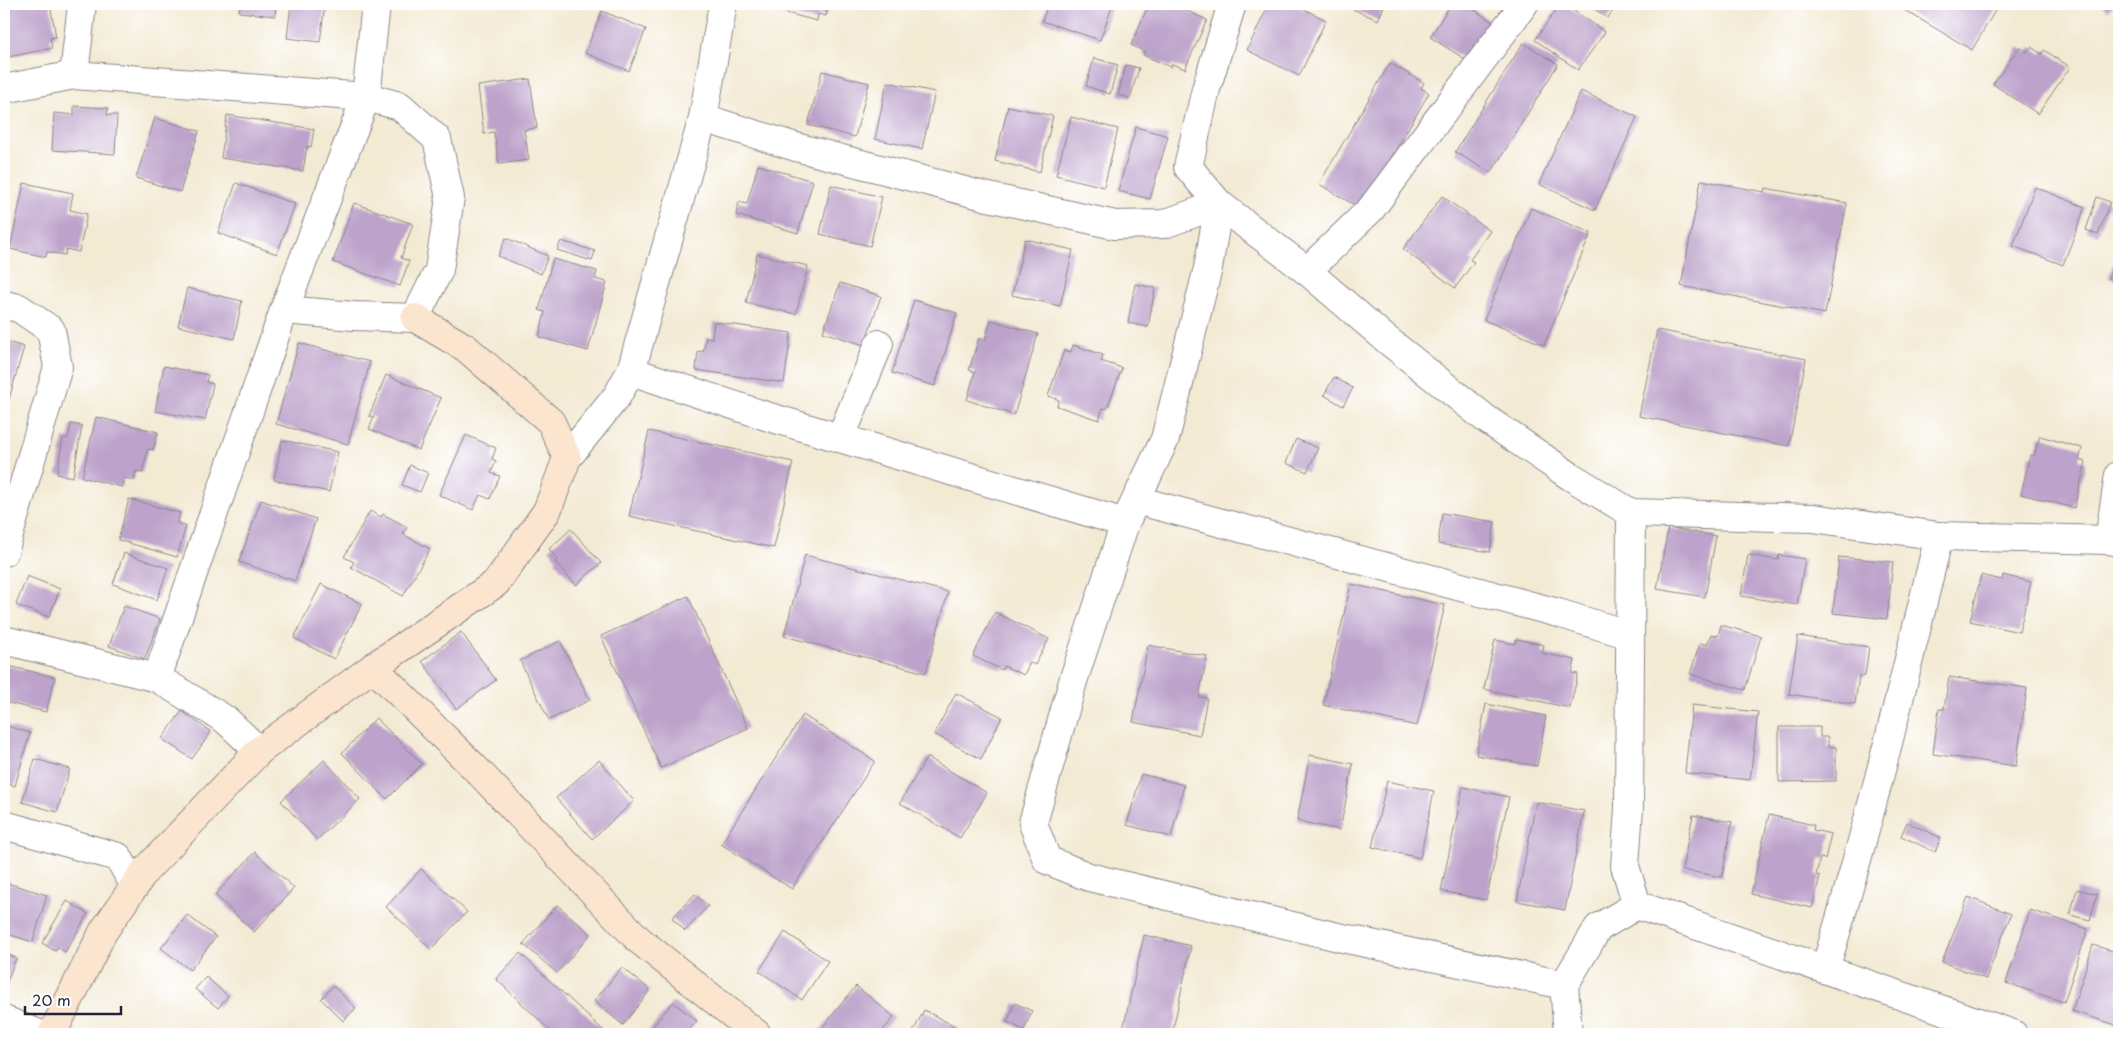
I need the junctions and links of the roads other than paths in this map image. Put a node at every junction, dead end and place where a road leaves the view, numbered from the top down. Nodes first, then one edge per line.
1 (82, 4) edge
2 (376, 4) edge
3 (723, 4) edge
4 (1524, 4) edge
5 (1229, 5) edge
6 (74, 75) junction
7 (4, 89) edge
8 (366, 97) junction
9 (703, 118) junction
10 (1219, 204) junction
11 (1307, 271) junction
12 (4, 305) edge
13 (284, 310) junction
14 (415, 318) junction
15 (879, 344) dead end
16 (631, 371) junction
17 (841, 437) junction
18 (566, 458) junction
19 (2119, 475) edge
20 (1131, 512) junction
21 (1631, 513) junction
22 (1939, 536) junction
23 (2114, 541) edge
24 (4, 552) edge
25 (1630, 635) junction
26 (4, 640) edge
27 (373, 667) junction
28 (158, 678) junction
29 (259, 751) junction
30 (4, 825) edge
31 (134, 886) junction
32 (1637, 905) junction
33 (1825, 968) junction
34 (1564, 985) junction
35 (4, 1020) edge
36 (39, 1034) edge
37 (52, 1034) edge
38 (757, 1034) edge
39 (1568, 1034) edge
40 (2013, 1034) edge

1 - 6 street
2 - 8 street
3 - 9 street
4 - 11 street
5 - 10 street
6 - 7 street
6 - 8 street
8 - 13 street
8 - 14 street
9 - 10 street
9 - 16 street
10 - 11 street
10 - 20 street
11 - 21 street
12 - 24 street
13 - 14 street
13 - 28 street
14 - 18 street
15 - 17 street
16 - 17 street
16 - 18 street
17 - 20 street
18 - 27 street
19 - 23 street
20 - 25 street
20 - 34 street
21 - 22 street
21 - 25 street
22 - 23 street
22 - 33 street
25 - 32 street
26 - 28 street
27 - 29 street
27 - 38 street
28 - 29 street
29 - 31 street
30 - 31 street
31 - 37 street
32 - 33 street
32 - 34 street
33 - 40 street
34 - 39 street
35 - 36 street

